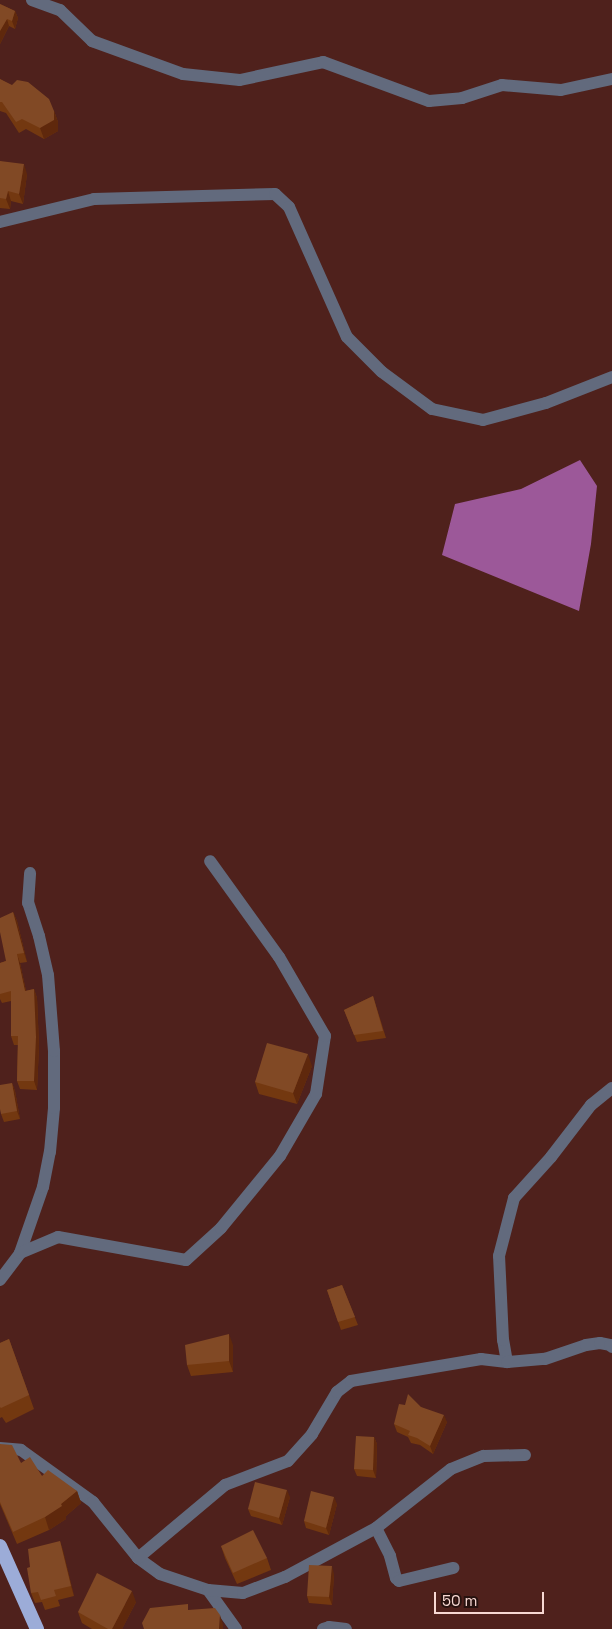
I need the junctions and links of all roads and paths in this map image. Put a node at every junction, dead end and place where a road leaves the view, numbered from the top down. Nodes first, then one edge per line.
1 (32, 0) edge
2 (612, 79) edge
3 (0, 222) edge
4 (612, 377) edge
5 (210, 860) dead end
6 (30, 873) dead end
7 (612, 1088) edge
8 (20, 1253) junction
9 (0, 1280) edge
10 (612, 1348) edge
11 (507, 1362) junction
12 (0, 1448) edge
13 (525, 1455) dead end
14 (376, 1528) junction
15 (0, 1546) edge
16 (138, 1558) junction
17 (453, 1568) dead end
18 (208, 1590) junction
19 (37, 1629) edge
20 (236, 1629) edge
21 (323, 1629) edge
22 (346, 1629) edge

1 - 2 street
3 - 4 street
5 - 8 street
6 - 8 street
7 - 11 street
8 - 9 street
10 - 11 street
11 - 16 street
12 - 16 street
13 - 14 street
14 - 17 street
14 - 18 street
15 - 19 highway
16 - 18 street
18 - 20 street
21 - 22 street

